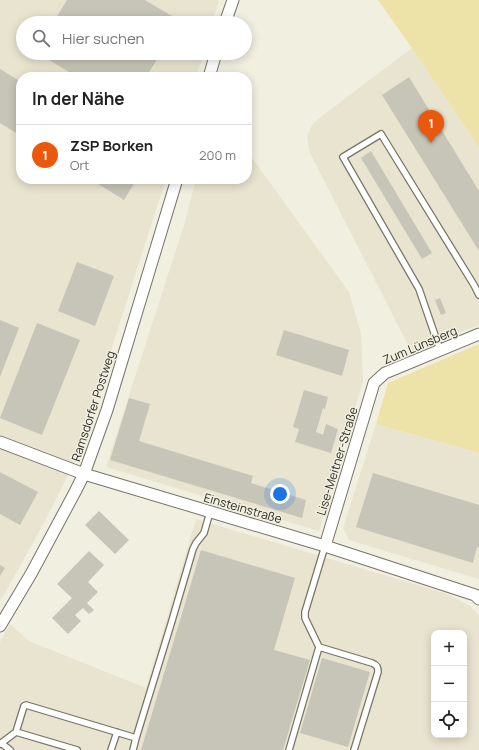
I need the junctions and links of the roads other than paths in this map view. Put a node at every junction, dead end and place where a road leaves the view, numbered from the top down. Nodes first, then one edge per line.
1 (232, 0) edge
2 (227, 16) edge
3 (214, 60) edge
4 (210, 72) edge
5 (175, 184) edge
6 (479, 295) edge
7 (479, 334) edge
8 (440, 350) junction
9 (374, 383) joint
10 (0, 442) edge
11 (84, 474) junction
12 (210, 512) junction
13 (325, 546) junction
14 (479, 599) edge
15 (0, 626) edge
16 (319, 647) junction
17 (16, 732) junction
18 (117, 732) junction
19 (136, 738) junction
20 (1, 744) edge
21 (10, 750) edge
22 (77, 750) edge
23 (111, 750) edge
24 (133, 750) edge
25 (289, 750) edge
26 (354, 750) edge

1 - 2 street
3 - 4 street
5 - 11 street, Ramsdorfer Postweg
6 - 8 lane
7 - 8 street, Zum Lünsberg
8 - 9 street, Zum Lünsberg
9 - 13 street, Lise-Meitner-Straße
10 - 11 street, Einsteinstraße
11 - 12 street, Einsteinstraße
11 - 15 street, Ramsdorfer Postweg
12 - 13 street, Einsteinstraße
12 - 19 lane
13 - 14 street, Einsteinstraße
13 - 16 lane
16 - 25 lane
16 - 26 lane
17 - 18 lane
17 - 20 lane
17 - 22 lane
18 - 19 lane
18 - 23 lane
19 - 24 lane
20 - 21 lane

